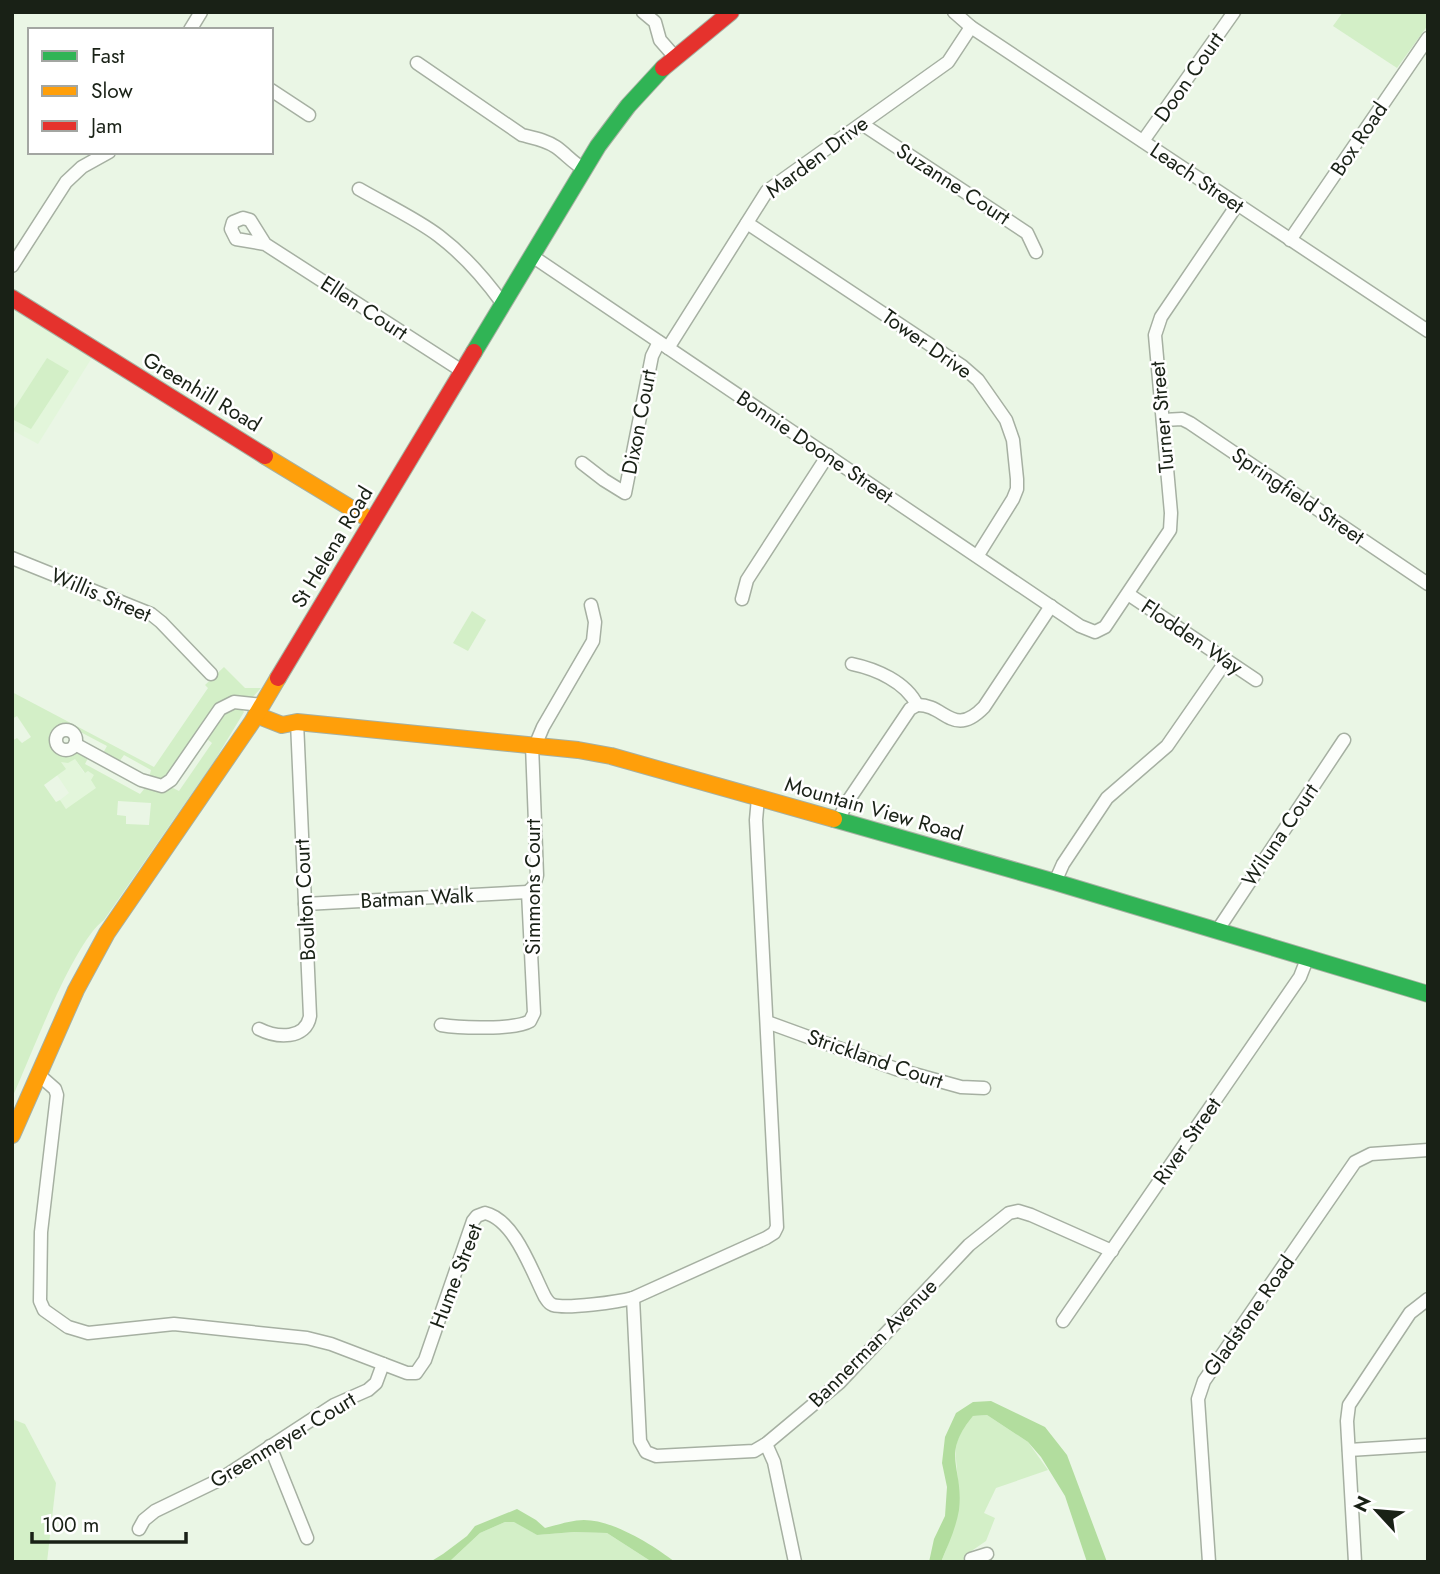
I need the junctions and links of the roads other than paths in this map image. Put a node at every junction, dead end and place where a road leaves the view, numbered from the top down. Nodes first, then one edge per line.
1 (201, 12) edge
2 (643, 12) edge
3 (731, 12) edge
4 (954, 12) edge
5 (1234, 12) edge
6 (967, 21) edge
7 (191, 28) edge
8 (1428, 38) edge
9 (674, 56) junction
10 (417, 63) dead end
11 (273, 91) edge
12 (309, 115) dead end
13 (862, 124) junction
14 (1143, 141) junction
15 (105, 154) edge
16 (584, 169) junction
17 (359, 189) dead end
18 (1237, 205) junction
19 (747, 223) junction
20 (1290, 240) junction
21 (265, 244) dead end
22 (1036, 252) dead end
23 (532, 256) junction
24 (12, 266) edge
25 (12, 298) edge
26 (503, 304) junction
27 (1427, 329) edge
28 (664, 345) junction
29 (462, 371) junction
30 (1163, 420) junction
31 (828, 455) junction
32 (582, 463) dead end
33 (372, 521) junction
34 (978, 555) junction
35 (12, 558) edge
36 (1428, 584) edge
37 (1128, 594) junction
38 (742, 599) dead end
39 (592, 606) dead end
40 (1051, 606) junction
41 (1100, 631) joint
42 (1226, 661) junction
43 (852, 664) dead end
44 (210, 674) dead end
45 (1256, 680) dead end
46 (917, 705) junction
47 (255, 708) junction
48 (297, 722) junction
49 (1344, 740) dead end
50 (75, 744) dead end
51 (533, 746) junction
52 (758, 798) junction
53 (838, 821) junction
54 (1055, 882) junction
55 (528, 892) junction
56 (305, 904) junction
57 (1217, 931) junction
58 (1307, 959) junction
59 (1428, 994) edge
60 (767, 1022) junction
61 (441, 1025) dead end
62 (259, 1029) dead end
63 (39, 1076) junction
64 (984, 1088) dead end
65 (12, 1135) edge
66 (1428, 1150) edge
67 (1112, 1251) junction
68 (633, 1298) junction
69 (1428, 1298) edge
70 (1063, 1321) dead end
71 (383, 1364) junction
72 (766, 1444) junction
73 (1428, 1445) edge
74 (270, 1446) junction
75 (1349, 1450) junction
76 (139, 1529) dead end
77 (307, 1538) dead end
78 (795, 1562) edge
79 (1209, 1562) edge
80 (1355, 1562) edge

1 - 7 street
2 - 9 street
3 - 9 street, St Helena Road
4 - 6 street, Leach Street
5 - 14 street, Doon Court
6 - 13 street, Marden Drive
6 - 14 street, Leach Street
8 - 20 street, Box Road
9 - 16 street, St Helena Road
10 - 16 street
11 - 12 street
13 - 19 street, Marden Drive
13 - 22 street, Suzanne Court
14 - 18 street, Leach Street
15 - 24 street
16 - 23 street, St Helena Road
17 - 26 street
18 - 20 street, Leach Street
18 - 30 street, Turner Street
19 - 28 street, Marden Drive
19 - 34 street, Tower Drive
20 - 27 street, Leach Street
21 - 29 street, Ellen Court
23 - 26 street, St Helena Road
23 - 28 street, Bonnie Doone Street
25 - 33 street, Greenhill Road
26 - 29 street, St Helena Road
28 - 31 street, Bonnie Doone Street
28 - 32 street, Dixon Court
29 - 33 street, St Helena Road
30 - 36 street, Springfield Street
30 - 37 street, Turner Street
31 - 34 street, Bonnie Doone Street
31 - 38 street
33 - 47 street, St Helena Road
34 - 40 street, Bonnie Doone Street
35 - 44 street, Willis Street
37 - 41 street, Turner Street
37 - 42 street, Flodden Way
39 - 51 street
40 - 41 street, Bonnie Doone Street
40 - 46 street
42 - 45 street, Flodden Way
42 - 54 street
43 - 46 street
46 - 53 street
47 - 48 street, Mountain View Road
47 - 50 street
47 - 63 street, St Helena Road
48 - 51 street, Mountain View Road
48 - 56 street, Boulton Court
49 - 57 street, Wiluna Court
51 - 52 street, Mountain View Road
51 - 55 street, Simmons Court
52 - 53 street, Mountain View Road
52 - 60 street, Hume Street
53 - 54 street, Mountain View Road
54 - 57 street, Mountain View Road
55 - 56 street, Batman Walk
55 - 61 street, Simmons Court
56 - 62 street, Boulton Court
57 - 58 street, Mountain View Road
58 - 59 street, Mountain View Road
58 - 67 street, River Street
60 - 64 street, Strickland Court
60 - 68 street, Hume Street
63 - 65 street, St Helena Road
63 - 71 street, Hume Street
66 - 79 street, Gladstone Road
67 - 70 street, River Street
67 - 72 street, Bannerman Avenue
68 - 71 street, Hume Street
68 - 72 street, Bannerman Avenue
69 - 75 street
71 - 74 street, Greenmeyer Court
72 - 78 street
73 - 75 street
74 - 76 street, Greenmeyer Court
74 - 77 street
75 - 80 street

